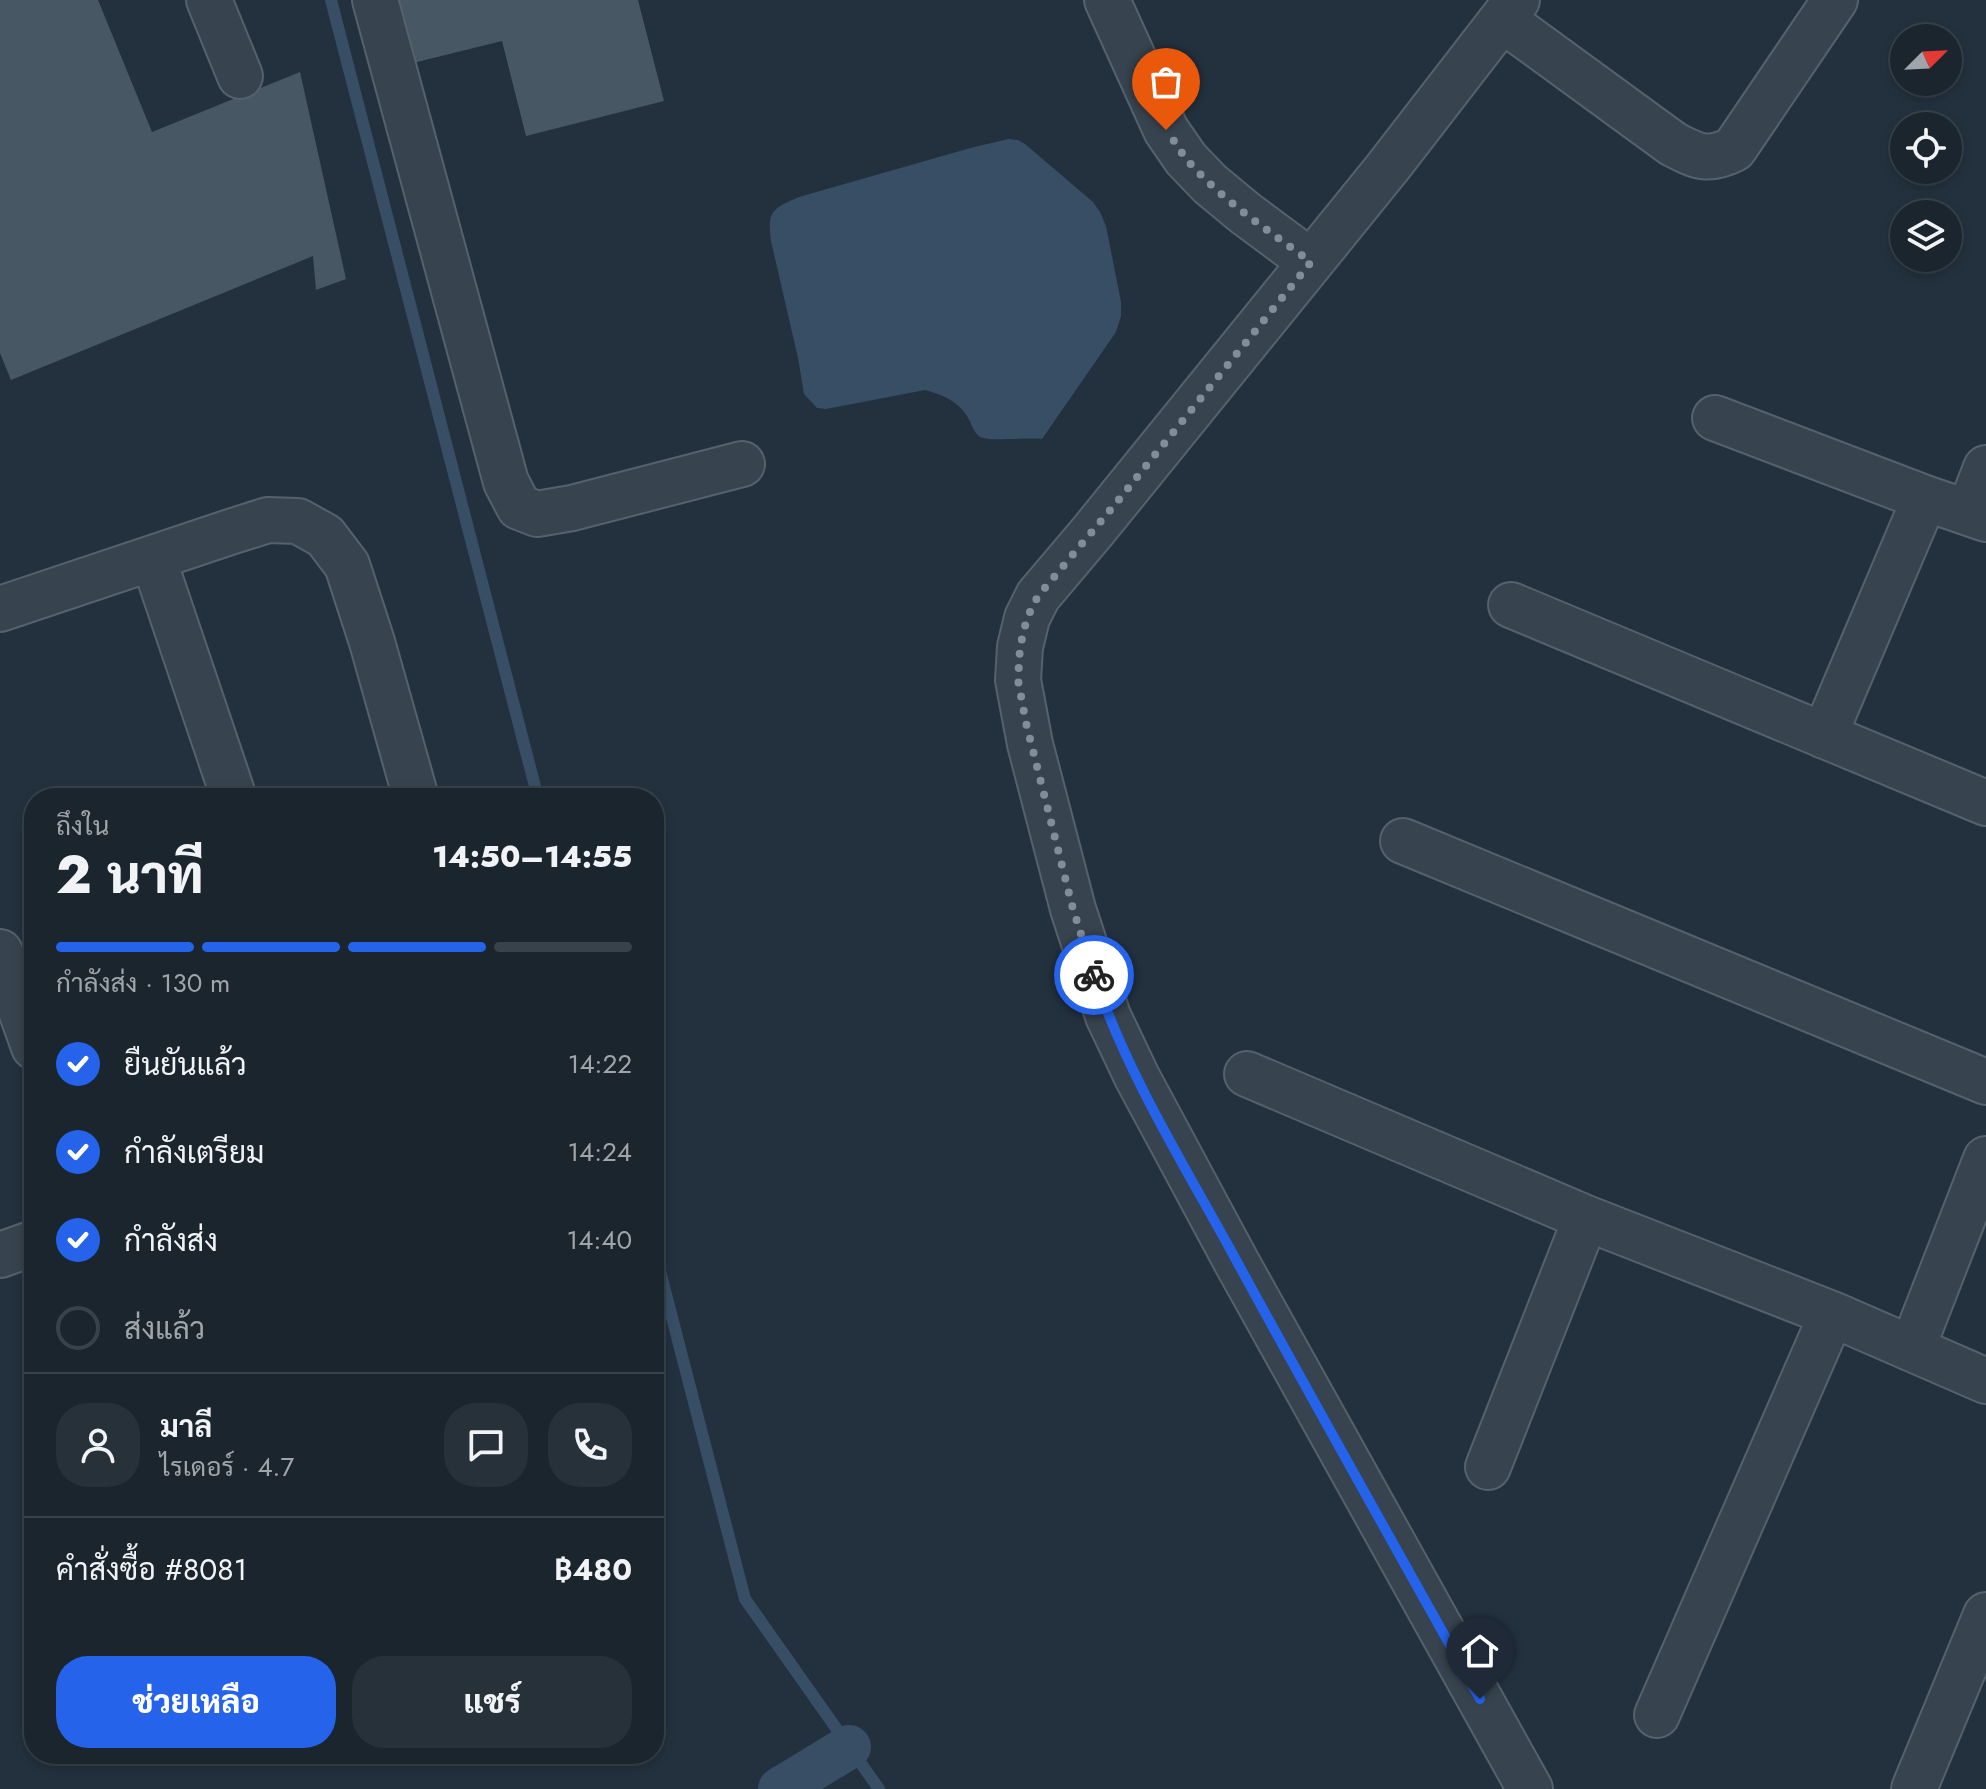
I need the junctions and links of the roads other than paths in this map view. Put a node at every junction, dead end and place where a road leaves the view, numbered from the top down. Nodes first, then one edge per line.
1 (209, 0) edge
2 (375, 0) edge
3 (1107, 0) edge
4 (1835, 0) edge
5 (1510, 10) edge
6 (240, 76) dead end
7 (1311, 262) junction
8 (1715, 418) dead end
9 (742, 464) dead end
10 (1986, 468) edge
11 (1925, 498) junction
12 (1977, 516) edge
13 (153, 558) junction
14 (1511, 605) dead end
15 (0, 609) edge
16 (1824, 736) junction
17 (231, 788) edge
18 (413, 788) edge
19 (1986, 803) edge
20 (1403, 841) dead end
21 (0, 952) edge
22 (24, 1019) edge
23 (1247, 1074) dead end
24 (1986, 1082) edge
25 (1986, 1159) edge
26 (1586, 1218) junction
27 (24, 1247) edge
28 (0, 1255) edge
29 (1832, 1314) junction
30 (1912, 1349) junction
31 (1986, 1381) edge
32 (1488, 1467) dead end
33 (1986, 1615) edge
34 (1657, 1715) dead end
35 (1530, 1789) edge
36 (1914, 1789) edge

1 - 6 street
2 - 9 street
3 - 7 street
4 - 5 street
5 - 7 street
7 - 35 street
8 - 11 street
10 - 12 street
11 - 12 street
11 - 16 street
13 - 15 street
13 - 17 street
13 - 18 street
14 - 16 street
16 - 19 street
20 - 24 street
21 - 22 street
23 - 26 street
25 - 30 street
26 - 29 street
26 - 32 street
27 - 28 street
29 - 30 street
29 - 34 street
30 - 31 street
33 - 36 street

